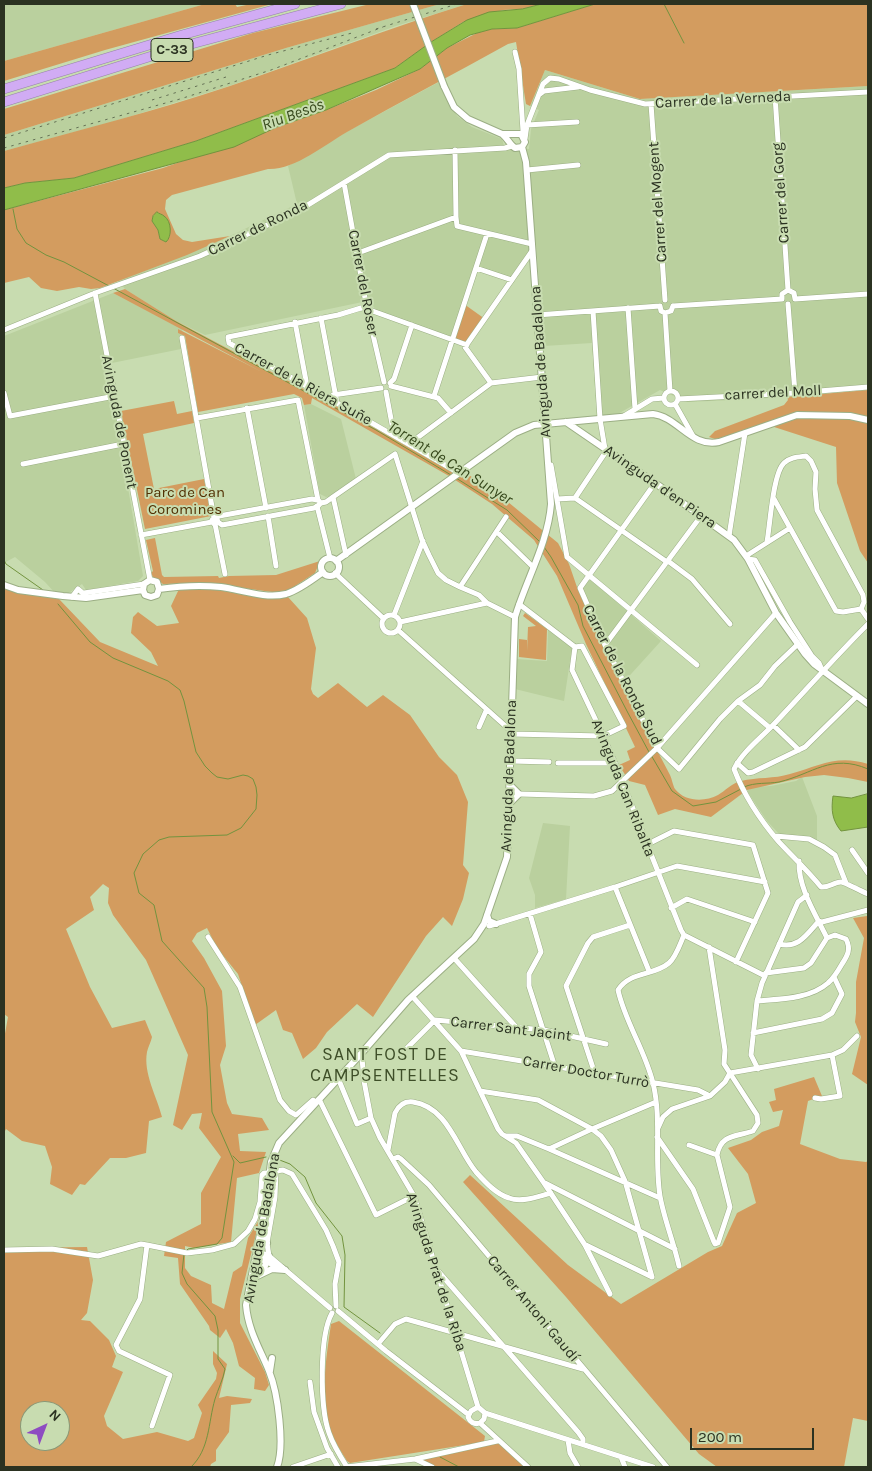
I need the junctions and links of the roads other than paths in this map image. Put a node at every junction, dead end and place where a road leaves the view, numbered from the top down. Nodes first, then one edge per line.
1 (295, 4) edge
2 (341, 4) edge
3 (413, 4) edge
4 (515, 52) dead end
5 (566, 82) junction
6 (580, 86) junction
7 (4, 89) edge
8 (562, 90) junction
9 (868, 92) edge
10 (540, 94) junction
11 (775, 96) junction
12 (4, 102) edge
13 (651, 104) junction
14 (522, 106) junction
15 (534, 110) junction
16 (577, 122) dead end
17 (527, 126) junction
18 (502, 134) junction
19 (521, 135) junction
20 (511, 144) junction
21 (522, 147) junction
22 (455, 150) junction
23 (578, 166) dead end
24 (527, 170) junction
25 (344, 183) junction
26 (456, 217) junction
27 (487, 234) junction
28 (532, 247) junction
29 (358, 253) junction
30 (476, 268) junction
31 (512, 280) junction
32 (788, 290) junction
33 (95, 293) junction
34 (868, 294) edge
35 (782, 299) junction
36 (795, 299) junction
37 (665, 300) junction
38 (788, 304) junction
39 (660, 306) junction
40 (673, 306) junction
41 (628, 308) junction
42 (367, 309) junction
43 (593, 311) junction
44 (665, 313) junction
45 (537, 315) junction
46 (321, 318) junction
47 (295, 322) junction
48 (412, 325) junction
49 (4, 330) edge
50 (182, 338) dead end
51 (452, 340) junction
52 (466, 346) junction
53 (542, 377) junction
54 (388, 384) junction
55 (491, 384) junction
56 (307, 386) junction
57 (868, 387) edge
58 (384, 390) junction
59 (670, 392) junction
60 (4, 393) edge
61 (795, 393) junction
62 (336, 395) junction
63 (115, 396) junction
64 (325, 396) junction
65 (434, 396) junction
66 (664, 398) junction
67 (676, 402) junction
68 (337, 403) junction
69 (247, 408) junction
70 (635, 409) junction
71 (451, 413) junction
72 (622, 417) junction
73 (197, 418) junction
74 (600, 419) junction
75 (868, 420) edge
76 (566, 422) junction
77 (545, 424) junction
78 (744, 433) junction
79 (394, 435) junction
80 (695, 439) junction
81 (546, 440) junction
82 (124, 444) junction
83 (409, 444) junction
84 (606, 449) junction
85 (23, 464) dead end
86 (456, 475) junction
87 (655, 483) junction
88 (333, 497) junction
89 (575, 498) junction
90 (773, 498) junction
91 (557, 499) junction
92 (318, 503) junction
93 (266, 508) junction
94 (412, 508) junction
95 (268, 516) junction
96 (701, 516) junction
97 (506, 517) dead end
98 (215, 521) junction
99 (790, 528) junction
100 (621, 529) junction
101 (497, 532) junction
102 (140, 535) junction
103 (729, 536) junction
104 (423, 541) junction
105 (767, 542) junction
106 (346, 555) junction
107 (750, 557) junction
108 (333, 560) junction
109 (668, 562) junction
110 (276, 566) dead end
111 (532, 566) junction
112 (323, 572) junction
113 (336, 573) junction
114 (225, 574) dead end
115 (588, 576) junction
116 (5, 585) edge
117 (146, 585) junction
118 (460, 587) junction
119 (160, 589) junction
120 (487, 603) junction
121 (519, 604) junction
122 (861, 609) junction
123 (631, 611) junction
124 (776, 613) junction
125 (394, 615) junction
126 (515, 617) junction
127 (383, 618) junction
128 (868, 619) edge
129 (400, 622) junction
130 (730, 624) dead end
131 (868, 624) edge
132 (398, 630) junction
133 (605, 645) junction
134 (799, 645) junction
135 (575, 647) junction
136 (807, 648) junction
137 (697, 665) dead end
138 (822, 671) junction
139 (857, 696) junction
140 (738, 701) junction
141 (868, 704) edge
142 (486, 710) junction
143 (479, 727) dead end
144 (772, 727) junction
145 (511, 733) junction
146 (603, 736) junction
147 (657, 748) junction
148 (799, 750) junction
149 (511, 761) junction
150 (549, 762) dead end
151 (558, 762) dead end
152 (614, 763) junction
153 (737, 763) junction
154 (622, 782) junction
155 (510, 785) junction
156 (519, 794) junction
157 (509, 804) junction
158 (775, 836) junction
159 (646, 845) junction
160 (852, 850) dead end
161 (799, 861) junction
162 (658, 873) junction
163 (868, 873) edge
164 (765, 882) junction
165 (846, 883) junction
166 (615, 887) junction
167 (868, 894) edge
168 (807, 895) junction
169 (671, 908) junction
170 (868, 910) edge
171 (530, 914) junction
172 (487, 915) junction
173 (819, 921) junction
174 (755, 922) junction
175 (496, 924) junction
176 (630, 925) junction
177 (489, 926) joint
178 (480, 929) junction
179 (684, 935) junction
180 (208, 936) dead end
181 (827, 938) junction
182 (779, 944) junction
183 (709, 947) junction
184 (454, 958) junction
185 (736, 962) junction
186 (649, 971) junction
187 (766, 974) junction
188 (834, 978) junction
189 (412, 996) junction
190 (758, 1001) junction
191 (435, 1020) junction
192 (516, 1027) junction
193 (544, 1030) junction
194 (753, 1033) junction
195 (857, 1036) dead end
196 (583, 1038) junction
197 (606, 1044) dead end
198 (461, 1051) junction
199 (400, 1055) dead end
200 (832, 1055) junction
201 (359, 1056) junction
202 (555, 1067) junction
203 (758, 1069) junction
204 (730, 1073) junction
205 (595, 1074) junction
206 (338, 1078) junction
207 (653, 1084) junction
208 (480, 1091) junction
209 (710, 1096) junction
210 (815, 1098) dead end
211 (317, 1101) junction
212 (656, 1102) junction
213 (371, 1118) junction
214 (658, 1128) junction
215 (592, 1129) junction
216 (505, 1136) junction
217 (657, 1137) junction
218 (689, 1145) dead end
219 (549, 1149) junction
220 (388, 1150) junction
221 (717, 1155) junction
222 (393, 1158) junction
223 (270, 1173) junction
224 (625, 1181) junction
225 (544, 1183) junction
226 (551, 1193) junction
227 (414, 1196) junction
228 (660, 1198) junction
229 (638, 1231) junction
230 (261, 1232) junction
231 (267, 1243) junction
232 (147, 1245) junction
233 (585, 1245) junction
234 (675, 1249) junction
235 (4, 1250) edge
236 (256, 1254) junction
237 (268, 1259) junction
238 (679, 1266) dead end
239 (436, 1268) junction
240 (285, 1270) junction
241 (262, 1273) junction
242 (251, 1279) junction
243 (610, 1294) dead end
244 (337, 1309) junction
245 (331, 1310) junction
246 (456, 1334) junction
247 (378, 1344) junction
248 (506, 1348) junction
249 (272, 1358) dead end
250 (583, 1369) junction
251 (270, 1372) junction
252 (310, 1382) dead end
253 (478, 1407) junction
254 (485, 1413) junction
255 (469, 1415) junction
256 (480, 1424) junction
257 (152, 1426) dead end
258 (568, 1440) junction
259 (497, 1441) junction
260 (583, 1444) junction
261 (331, 1454) junction
262 (621, 1457) junction
263 (415, 1459) junction
264 (309, 1464) edge
265 (277, 1467) edge
266 (293, 1467) edge
267 (338, 1467) edge
268 (346, 1467) edge
269 (432, 1467) edge
270 (528, 1467) edge
271 (578, 1467) edge
272 (625, 1467) edge
273 (653, 1467) edge
274 (667, 1467) edge

1 - 7 highway, C-33
2 - 12 highway, C-33
3 - 18 street, bridge
4 - 14 street
5 - 6 street, Carrer de la Verneda
5 - 8 street
5 - 10 street, Carrer de la Verneda
6 - 8 street, Carrer de la Verneda
6 - 13 street, Carrer de la Verneda
8 - 10 street, Carrer de la Verneda
9 - 11 street, Carrer de la Verneda
10 - 15 street
11 - 13 street, Carrer de la Verneda
11 - 32 street, Carrer del Gorg
13 - 37 street, Carrer del Mogent
14 - 15 street
14 - 19 street
15 - 17 street
16 - 17 street
17 - 19 street
18 - 19 street
18 - 20 street
19 - 20 street
19 - 21 street
20 - 21 street
20 - 22 street, Carrer de Ronda
21 - 24 street, Avinguda de Badalona
22 - 25 street, Carrer de Ronda
22 - 26 street
23 - 24 street
24 - 28 street, Avinguda de Badalona
25 - 29 street, Carrer del Roser
25 - 33 street, Carrer de Ronda
26 - 27 street
26 - 29 street
27 - 28 street
27 - 30 street
28 - 31 street
28 - 45 street, Avinguda de Badalona
29 - 42 street, Carrer del Roser
30 - 31 street
30 - 51 street
31 - 52 street
32 - 35 street
32 - 36 street
33 - 49 street, Carrer de Ronda
33 - 63 street, Avinguda de Ponent
34 - 36 street
35 - 38 street
35 - 40 street
36 - 38 street
37 - 39 street
37 - 40 street
38 - 61 street
39 - 41 street
39 - 44 street
40 - 44 street
41 - 43 street
41 - 70 street
42 - 46 street
42 - 48 street
42 - 54 street, Carrer del Roser
43 - 45 street
43 - 74 street
44 - 59 street
45 - 53 street, Avinguda de Badalona
46 - 47 street
46 - 62 street
47 - 56 street
47 - 56 street, Carrer de la Riera Suñe
48 - 51 street
48 - 54 street
50 - 73 street
51 - 52 street
51 - 65 street
52 - 55 street
53 - 55 street
53 - 77 street, Avinguda de Badalona
54 - 58 street
54 - 58 street
54 - 65 street
55 - 71 street
56 - 64 street, Carrer de la Riera Suñe
57 - 61 street, carrer del Moll
58 - 62 street
58 - 79 street
59 - 66 street
59 - 67 street
60 - 63 street
61 - 67 street, carrer del Moll
62 - 64 street
62 - 68 street
63 - 82 street, Avinguda de Ponent
64 - 68 street, Carrer de la Riera Suñe
65 - 71 street
66 - 67 street
66 - 70 street
67 - 80 street
68 - 79 street, Carrer de la Riera Suñe
69 - 73 street
69 - 92 street
69 - 93 street
70 - 72 street
71 - 83 street
72 - 74 street
72 - 80 street
73 - 98 street
74 - 76 street
74 - 84 street
75 - 78 street
76 - 77 street
76 - 84 street, Avinguda d'en Piera
77 - 81 street, Avinguda de Badalona
77 - 86 street
78 - 80 street
78 - 103 street
79 - 83 street, Carrer de la Riera Suñe
81 - 91 street
81 - 111 street, Avinguda de Badalona
82 - 85 street
82 - 102 street, Avinguda de Ponent
83 - 86 street, Carrer de la Riera Suñe
84 - 87 street, Avinguda d'en Piera
84 - 89 street
86 - 94 street
87 - 96 street, Avinguda d'en Piera
87 - 100 street
88 - 92 street
88 - 94 street
88 - 106 street
89 - 91 street
89 - 100 street
90 - 99 street
90 - 105 street
90 - 122 street
91 - 115 street
92 - 93 street
92 - 95 street
92 - 108 street
93 - 98 street
94 - 104 street
94 - 106 street
95 - 98 street
95 - 110 street
96 - 103 street, Avinguda d'en Piera
96 - 109 street
97 - 101 street
98 - 102 street
98 - 114 street
99 - 105 street
99 - 122 street
100 - 109 street
100 - 115 street
101 - 111 street
101 - 118 street
102 - 117 street, Avinguda de Ponent
103 - 107 street, Avinguda d'en Piera
104 - 118 street
104 - 125 street
105 - 107 street
106 - 108 street
107 - 124 street, Avinguda d'en Piera
107 - 136 street, Avinguda d'en Piera
108 - 112 street
108 - 113 street
109 - 123 street
109 - 130 street
111 - 121 street, Avinguda de Badalona
112 - 113 street
112 - 119 street
113 - 127 street
115 - 123 street
115 - 133 street, Carrer de la Ronda Sud
116 - 117 street
117 - 119 street
117 - 119 street
118 - 120 street
120 - 126 street
120 - 129 street
121 - 126 street, Avinguda de Badalona
121 - 135 street
122 - 128 street
123 - 133 street
123 - 137 street
124 - 134 street, Avinguda d'en Piera
124 - 147 street
125 - 127 street
125 - 129 street
126 - 145 street, Avinguda de Badalona
127 - 132 street
129 - 132 street
131 - 138 street
132 - 142 street
133 - 147 street, Carrer de la Ronda Sud
134 - 136 street
134 - 138 street, Avinguda d'en Piera
134 - 140 street
135 - 146 street, Avinguda Can Ribalta
135 - 146 street, Avinguda Can Ribalta
136 - 138 street, Avinguda d'en Piera
138 - 139 street, Avinguda d'en Piera
138 - 144 street
139 - 141 street, Avinguda d'en Piera
139 - 148 street
140 - 144 street
140 - 147 street, Carrer de la Ronda Sud
142 - 143 street
142 - 145 street
144 - 148 street
144 - 153 street
145 - 146 street
145 - 149 street, Avinguda de Badalona
146 - 152 street, Avinguda Can Ribalta
147 - 154 street
148 - 153 street
149 - 150 street
149 - 155 street, Avinguda de Badalona
151 - 152 street
152 - 154 street, Avinguda Can Ribalta
153 - 158 street
154 - 156 street
154 - 159 street, Avinguda Can Ribalta
155 - 156 street
155 - 157 street, Avinguda de Badalona
156 - 157 street
157 - 172 street, Avinguda de Badalona
158 - 161 street
158 - 165 street
159 - 162 street, Avinguda Can Ribalta
159 - 164 street
160 - 163 street
161 - 165 street
161 - 168 street
162 - 164 street
162 - 166 street
162 - 169 street, Avinguda Can Ribalta
164 - 174 street
165 - 167 street
166 - 171 street
166 - 176 street
168 - 173 street
168 - 182 street
169 - 174 street
169 - 179 street, Avinguda Can Ribalta
170 - 173 street
171 - 175 street
171 - 193 street
172 - 175 street
172 - 178 street, Avinguda de Badalona
173 - 181 street
173 - 182 street
174 - 185 street
175 - 177 street
176 - 186 street
176 - 196 street
177 - 178 street
178 - 184 street, Avinguda de Badalona
179 - 183 street
179 - 186 street
180 - 211 street
181 - 187 street
181 - 188 street
182 - 187 street
183 - 185 street
183 - 204 street
184 - 189 street, Avinguda de Badalona
184 - 192 street
185 - 187 street
186 - 207 street
187 - 190 street
188 - 190 street
188 - 194 street
189 - 191 street
189 - 201 street, Avinguda de Badalona
190 - 194 street
191 - 192 street, Carrer Sant Jacint
191 - 198 street
191 - 199 street, Carrer Sant Jacint
192 - 193 street, Carrer Sant Jacint
193 - 196 street, Carrer Sant Jacint
193 - 202 street
194 - 203 street
195 - 200 street
196 - 197 street, Carrer Sant Jacint
196 - 205 street
198 - 202 street, Carrer Doctor Turrò
198 - 208 street
200 - 203 street
200 - 210 street
201 - 206 street, Avinguda de Badalona
201 - 213 street, Avinguda Prat de la Riba
202 - 205 street, Carrer Doctor Turrò
203 - 204 street
204 - 209 street
204 - 221 street
205 - 207 street, Carrer Doctor Turrò
206 - 211 street, Avinguda de Badalona
206 - 213 street
207 - 209 street, Carrer Doctor Turrò
207 - 212 street
208 - 215 street
208 - 216 street
209 - 214 street
211 - 223 street, Avinguda de Badalona
211 - 227 street
212 - 214 street
212 - 215 street
213 - 220 street, Avinguda Prat de la Riba
214 - 217 street
215 - 219 street
215 - 224 street
216 - 219 street
216 - 225 street
217 - 221 street
217 - 228 street
218 - 221 street
219 - 224 street
220 - 222 street, Avinguda Prat de la Riba
220 - 226 street
222 - 227 street, Avinguda Prat de la Riba
222 - 250 street, Carrer Antoni Gaudí
223 - 230 street, Avinguda de Badalona
223 - 232 street
224 - 228 street
224 - 229 street
225 - 226 street
225 - 229 street
226 - 233 street
227 - 239 street, Avinguda Prat de la Riba
228 - 234 street
229 - 233 street
229 - 234 street
230 - 231 street
230 - 236 street, Avinguda de Badalona
231 - 237 street
231 - 244 street
232 - 235 street
232 - 257 street
233 - 243 street
234 - 238 street
236 - 237 street
236 - 242 street, Avinguda de Badalona
237 - 240 street
237 - 241 street
239 - 246 street, Avinguda Prat de la Riba
239 - 248 street
240 - 241 street
240 - 245 street
241 - 242 street
242 - 251 street, Avinguda de Badalona
244 - 245 street
244 - 247 street
245 - 268 street
246 - 247 street
246 - 248 street
246 - 253 street, Avinguda Prat de la Riba
247 - 255 street
248 - 250 street
248 - 260 street
249 - 251 street
250 - 274 street, Carrer Antoni Gaudí
251 - 265 street, Avinguda de Badalona
252 - 261 street
253 - 254 street
253 - 255 street
254 - 256 street
254 - 258 street
255 - 256 street
256 - 259 street
258 - 260 street
258 - 271 street
259 - 263 street
259 - 270 street
260 - 262 street
261 - 264 street
261 - 267 street
262 - 272 street
262 - 273 street
263 - 268 street
263 - 269 street
264 - 266 street

